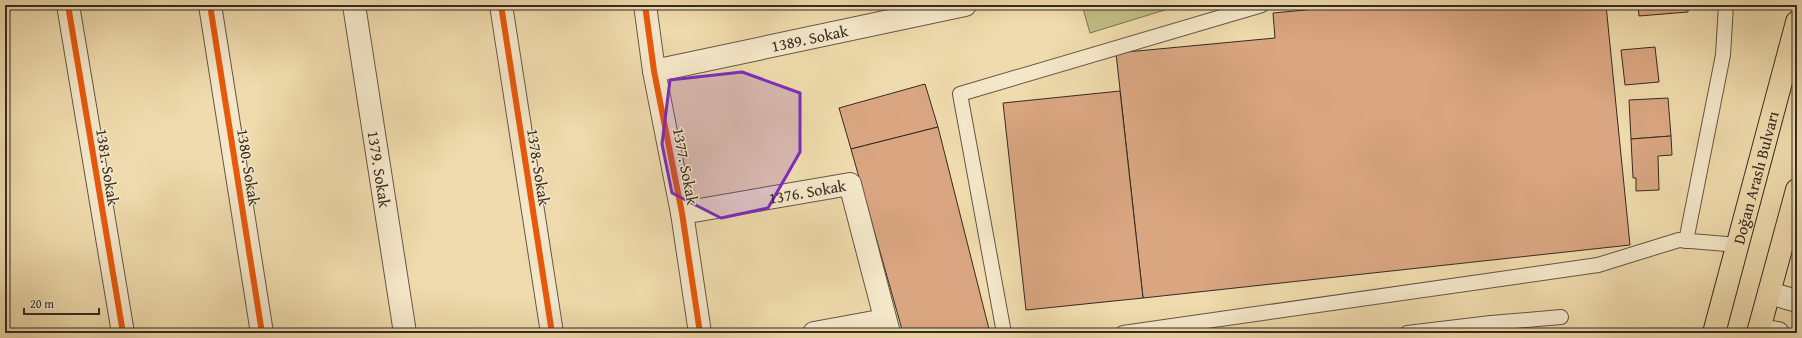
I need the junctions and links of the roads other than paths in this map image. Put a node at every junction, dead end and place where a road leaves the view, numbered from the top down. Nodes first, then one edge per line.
1 (68, 5) edge
2 (210, 5) edge
3 (354, 5) edge
4 (500, 5) edge
5 (645, 5) edge
6 (965, 5) edge
7 (1262, 5) edge
8 (1726, 5) edge
9 (1797, 22) edge
10 (654, 71) junction
11 (1797, 190) edge
12 (682, 213) junction
13 (1686, 241) junction
14 (1738, 245) junction
15 (1769, 293) junction
16 (1797, 301) edge
17 (1561, 317) dead end
18 (887, 326) edge
19 (1490, 328) edge
20 (1765, 332) edge
21 (123, 333) edge
22 (262, 333) edge
23 (405, 333) edge
24 (552, 333) edge
25 (700, 333) edge
26 (814, 333) edge
27 (1004, 333) edge
28 (1124, 333) edge
29 (1407, 333) edge
30 (1714, 333) edge

1 - 21 street, 1381. Sokak
2 - 22 street, 1380. Sokak
3 - 23 street, 1379. Sokak
4 - 24 street, 1378. Sokak
5 - 10 street, 1377. Sokak
6 - 10 street, 1389. Sokak
7 - 27 lane
8 - 13 lane
9 - 14 main road, Doğan Araslı Bulvarı
10 - 12 street, 1377. Sokak
11 - 15 main road
12 - 18 street, 1376. Sokak
12 - 25 street, 1377. Sokak
13 - 14 lane
13 - 28 lane
14 - 30 main road, Doğan Araslı Bulvarı
15 - 16 street
15 - 20 main road
17 - 19 lane
18 - 26 street
19 - 29 lane

